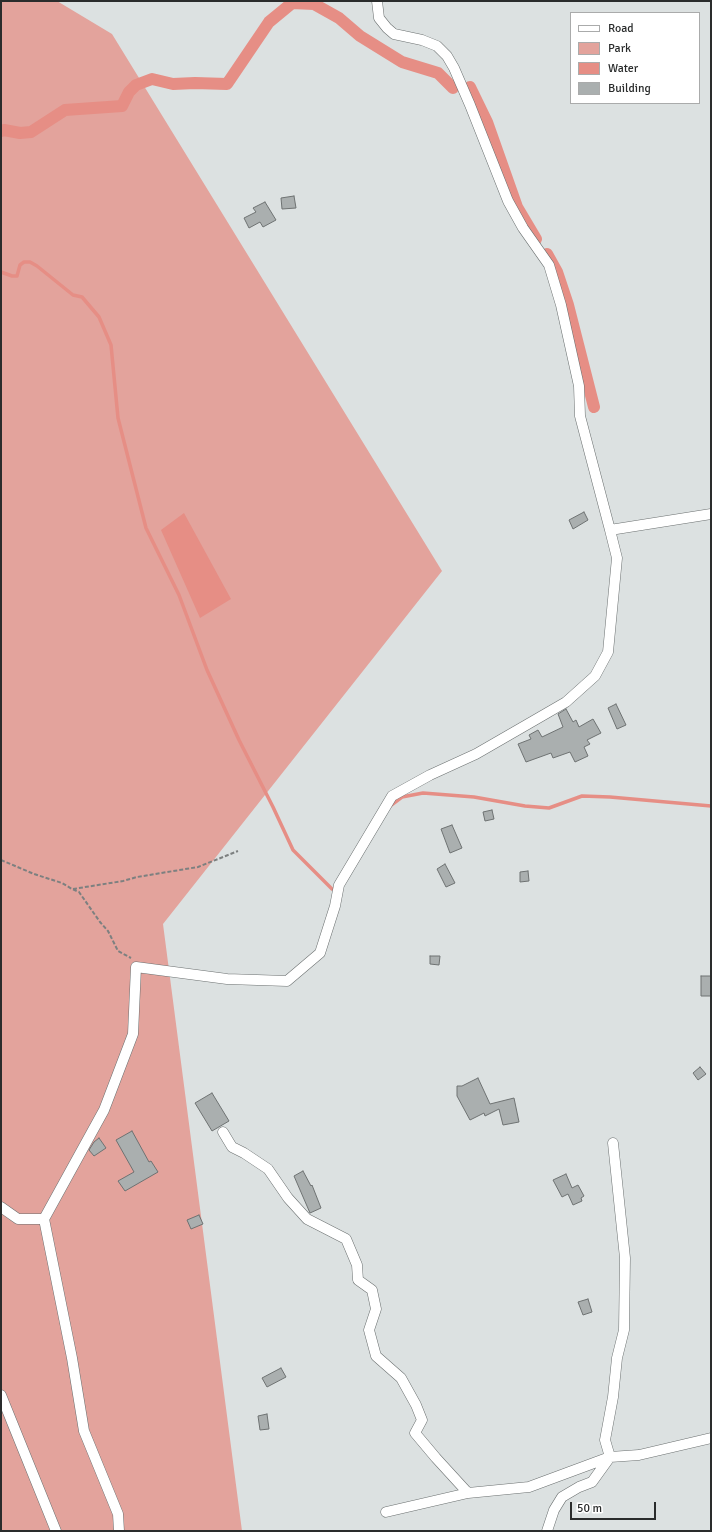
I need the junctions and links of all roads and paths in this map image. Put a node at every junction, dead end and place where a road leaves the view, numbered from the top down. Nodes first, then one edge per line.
1 (377, 1) edge
2 (711, 514) edge
3 (610, 530) junction
4 (238, 850) dead end
5 (1, 860) edge
6 (72, 889) junction
7 (135, 960) dead end
8 (223, 1132) dead end
9 (613, 1142) dead end
10 (1, 1207) edge
11 (44, 1219) junction
12 (1, 1395) edge
13 (711, 1438) edge
14 (610, 1457) junction
15 (468, 1493) junction
16 (386, 1512) dead end
17 (56, 1531) edge
18 (119, 1531) edge
19 (548, 1531) edge

1 - 3 street
2 - 3 street
3 - 11 street
4 - 6 path
5 - 6 path
6 - 7 path
8 - 15 street
9 - 14 street
10 - 11 street
11 - 18 street
12 - 17 street
13 - 14 street
14 - 15 street
14 - 19 street
15 - 16 street

